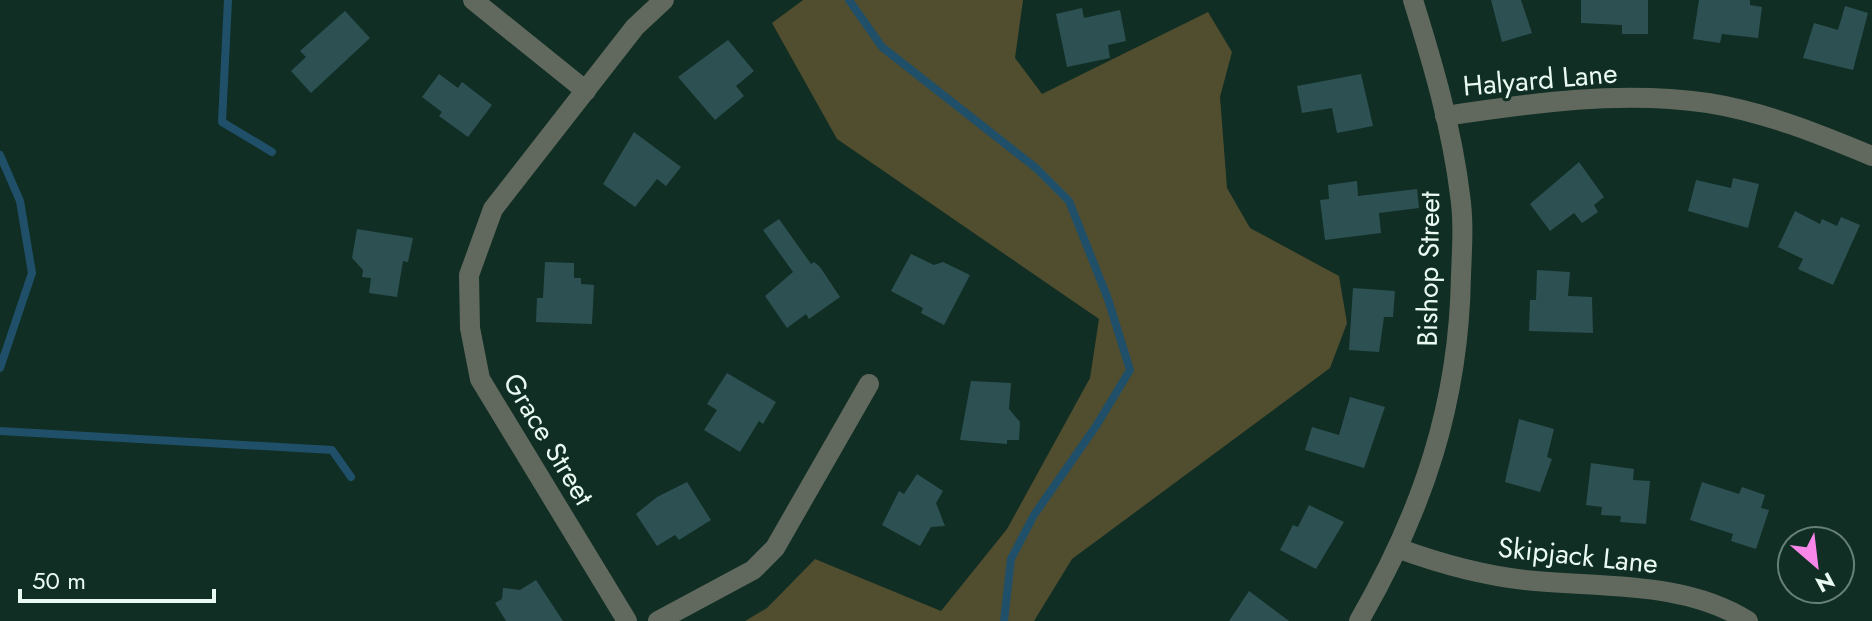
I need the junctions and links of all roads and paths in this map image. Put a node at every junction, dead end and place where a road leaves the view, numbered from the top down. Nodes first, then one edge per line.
1 (473, 0) edge
2 (664, 0) edge
3 (1413, 0) edge
4 (586, 91) junction
5 (1445, 116) junction
6 (1872, 156) edge
7 (869, 384) dead end
8 (1400, 549) junction
9 (627, 621) edge
10 (658, 621) edge
11 (1359, 621) edge
12 (1748, 621) edge

1 - 4 street
2 - 4 street, Grace Street
3 - 5 street, Bishop Street
4 - 9 street, Grace Street
5 - 6 street, Halyard Lane
5 - 8 street, Bishop Street
7 - 10 street
8 - 11 street, Bishop Street
8 - 12 street, Skipjack Lane

